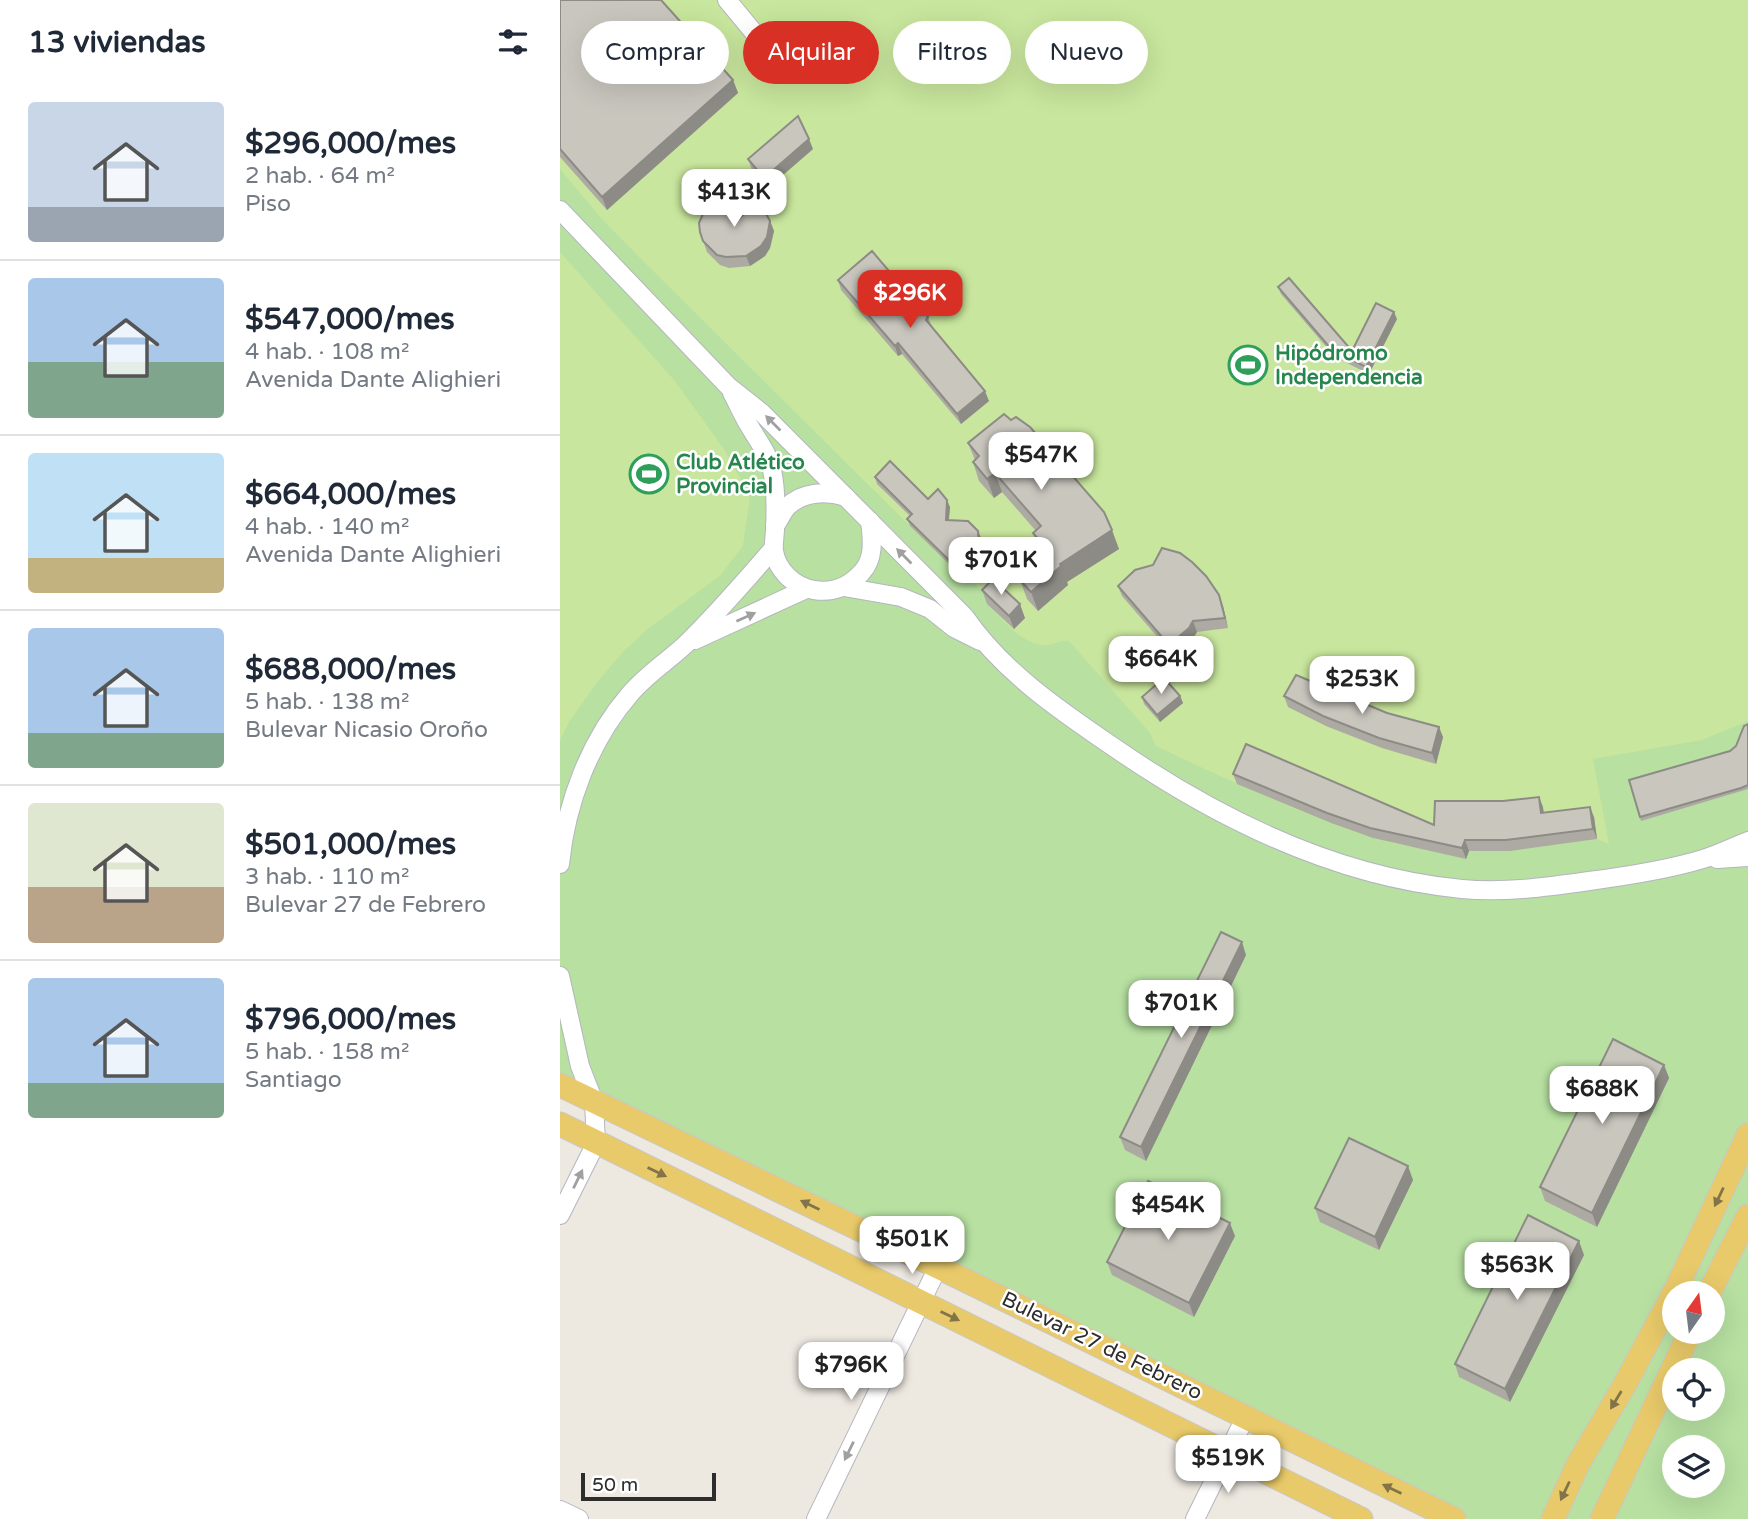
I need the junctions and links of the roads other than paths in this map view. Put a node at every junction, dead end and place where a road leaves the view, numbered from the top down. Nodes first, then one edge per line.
1 (727, 0) edge
2 (744, 21) edge
3 (560, 210) edge
4 (728, 386) junction
5 (846, 498) junction
6 (870, 521) junction
7 (775, 526) junction
8 (773, 549) junction
9 (844, 587) junction
10 (806, 589) junction
11 (983, 642) junction
12 (686, 644) junction
13 (1748, 841) edge
14 (1748, 857) edge
15 (1703, 859) junction
16 (560, 864) edge
17 (560, 976) edge
18 (560, 1086) edge
19 (594, 1102) junction
20 (560, 1124) edge
21 (1748, 1135) edge
22 (596, 1143) junction
23 (560, 1215) edge
24 (1748, 1216) edge
25 (938, 1266) junction
26 (1715, 1281) edge
27 (921, 1302) junction
28 (1684, 1344) edge
29 (1246, 1416) junction
30 (1227, 1453) junction
31 (560, 1510) edge
32 (579, 1519) edge
33 (816, 1519) edge
34 (1195, 1519) edge
35 (1361, 1519) edge
36 (1454, 1519) edge
37 (1553, 1519) edge
38 (1602, 1519) edge

1 - 2 street
3 - 4 street
5 -> 4 street
4 - 7 street
5 - 6 street
5 - 7 street
6 - 9 street
11 -> 6 street
7 - 8 street
8 - 10 street
8 - 12 street
9 - 10 street
9 - 11 street
12 -> 10 street
11 - 15 street
12 - 16 street
13 - 15 street
14 - 15 street
17 - 19 street
18 - 19 main road, Bulevar 27 de Febrero
19 - 22 street
25 -> 19 main road, Bulevar 27 de Febrero
20 - 22 main road, Bulevar 27 de Febrero
21 -> 37 main road
23 -> 22 street
22 -> 27 main road, Bulevar 27 de Febrero
24 - 26 main road
25 - 27 street
25 - 29 main road, Bulevar 27 de Febrero
27 -> 30 main road, Bulevar 27 de Febrero
27 -> 33 street
28 - 38 main road
29 - 30 street
36 -> 29 main road, Bulevar 27 de Febrero
30 - 34 street
30 - 35 main road, Bulevar 27 de Febrero
31 - 32 street

